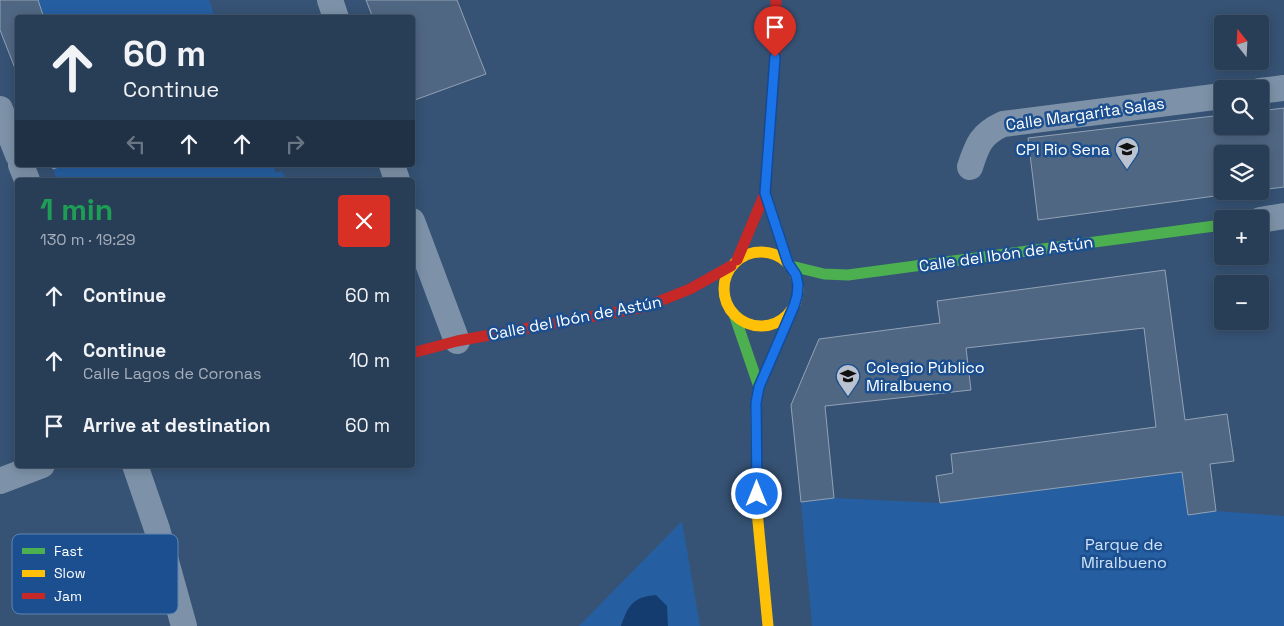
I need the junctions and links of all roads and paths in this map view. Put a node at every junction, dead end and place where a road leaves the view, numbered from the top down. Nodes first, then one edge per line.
1 (330, 0) edge
2 (776, 0) edge
3 (335, 15) edge
4 (1284, 88) edge
5 (1269, 90) edge
6 (1214, 97) edge
7 (0, 109) edge
8 (15, 147) edge
9 (970, 167) dead end
10 (765, 193) junction
11 (1284, 216) edge
12 (1269, 218) edge
13 (1214, 226) edge
14 (415, 229) edge
15 (734, 263) junction
16 (789, 265) junction
17 (794, 306) junction
18 (734, 314) junction
19 (457, 341) junction
20 (415, 352) edge
21 (759, 387) junction
22 (34, 468) edge
23 (136, 468) edge
24 (0, 481) edge
25 (158, 534) edge
26 (178, 604) edge
27 (184, 626) edge
28 (768, 626) edge

1 - 3 street
2 - 10 street
4 - 5 street
6 - 9 street, Calle Margarita Salas
7 - 8 street
10 - 15 street
10 - 16 street
11 - 12 street
13 - 16 street, Calle del Ibón de Astún
14 - 19 street
15 - 16 street
15 - 18 street
15 - 19 street, Calle del Ibón de Astún
16 - 17 street
17 - 18 street
17 - 21 street
18 - 21 street
19 - 20 street, Calle del Ibón de Astún
21 - 28 street
22 - 24 street
23 - 25 street
26 - 27 street

